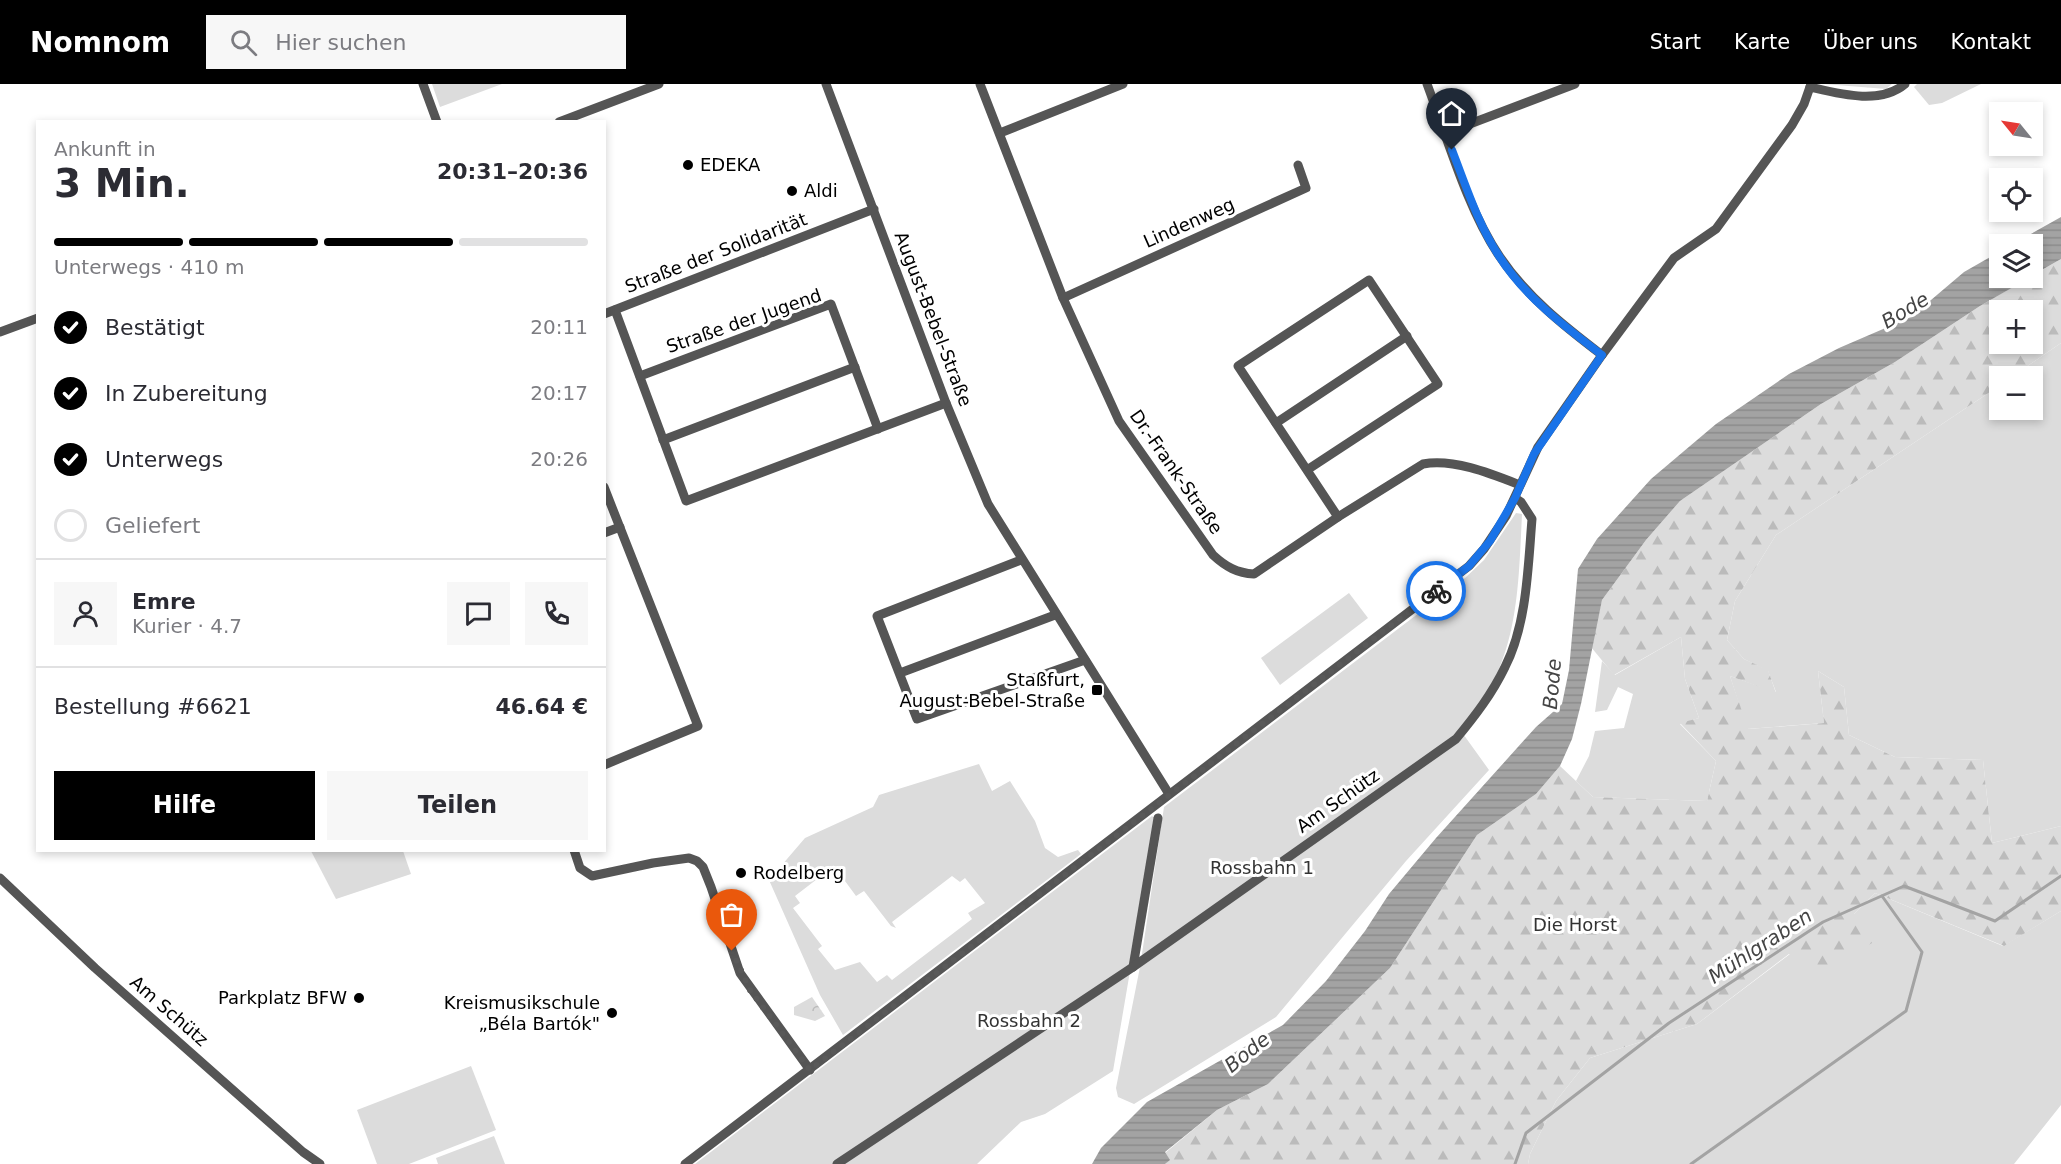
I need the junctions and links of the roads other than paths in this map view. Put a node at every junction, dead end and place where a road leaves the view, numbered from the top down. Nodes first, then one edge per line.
1 (423, 84) edge
2 (659, 84) edge
3 (826, 84) edge
4 (980, 84) edge
5 (1123, 84) edge
6 (1427, 84) edge
7 (1575, 84) edge
8 (1905, 84) edge
9 (1810, 85) edge
10 (436, 120) edge
11 (564, 120) edge
12 (999, 133) junction
13 (1446, 133) junction
14 (1298, 165) dead end
15 (874, 209) junction
16 (1063, 298) junction
17 (615, 310) junction
18 (606, 313) edge
19 (36, 319) edge
20 (0, 332) edge
21 (1407, 336) junction
22 (1602, 355) junction
23 (855, 367) junction
24 (640, 376) junction
25 (946, 404) junction
26 (1276, 423) junction
27 (878, 429) junction
28 (663, 440) junction
29 (1307, 470) junction
30 (1520, 485) junction
31 (606, 492) edge
32 (1515, 498) junction
33 (1338, 517) junction
34 (620, 527) junction
35 (606, 532) edge
36 (1022, 560) junction
37 (1054, 615) junction
38 (1085, 660) junction
39 (900, 673) junction
40 (606, 764) edge
41 (1169, 794) junction
42 (1158, 818) dead end
43 (575, 852) edge
44 (0, 878) edge
45 (1133, 967) junction
46 (810, 1070) junction
47 (320, 1164) edge
48 (685, 1164) edge
49 (837, 1164) edge

1 - 10 street
2 - 11 street
3 - 15 street, August-Bebel-Straße
4 - 12 street, Dr.-Frank-Straße
5 - 12 street
6 - 13 street
7 - 13 street
8 - 9 street
9 - 22 street
12 - 16 street, Dr.-Frank-Straße
13 - 22 street
14 - 16 street, Lindenweg
15 - 17 street, Straße der Solidarität
15 - 25 street, August-Bebel-Straße
16 - 33 street, Dr.-Frank-Straße
17 - 18 street, Straße der Solidarität
17 - 24 street
19 - 20 street
21 - 26 street
21 - 26 street
21 - 29 street
22 - 30 street
23 - 24 street, Straße der Jugend
23 - 27 street, Straße der Jugend
23 - 28 street
24 - 28 street
25 - 27 street
25 - 36 street, August-Bebel-Straße
26 - 29 street
27 - 28 street
29 - 33 street
30 - 32 street
30 - 33 street, Dr.-Frank-Straße
31 - 34 street
32 - 41 street
32 - 45 street, Am Schütz
34 - 35 street
34 - 40 street
36 - 37 street, August-Bebel-Straße
36 - 39 street
37 - 38 street, August-Bebel-Straße
37 - 39 street
38 - 39 street
38 - 41 street, August-Bebel-Straße
41 - 46 street
42 - 45 street
43 - 46 street
44 - 47 street, Am Schütz
45 - 49 street, Am Schütz
46 - 48 street

